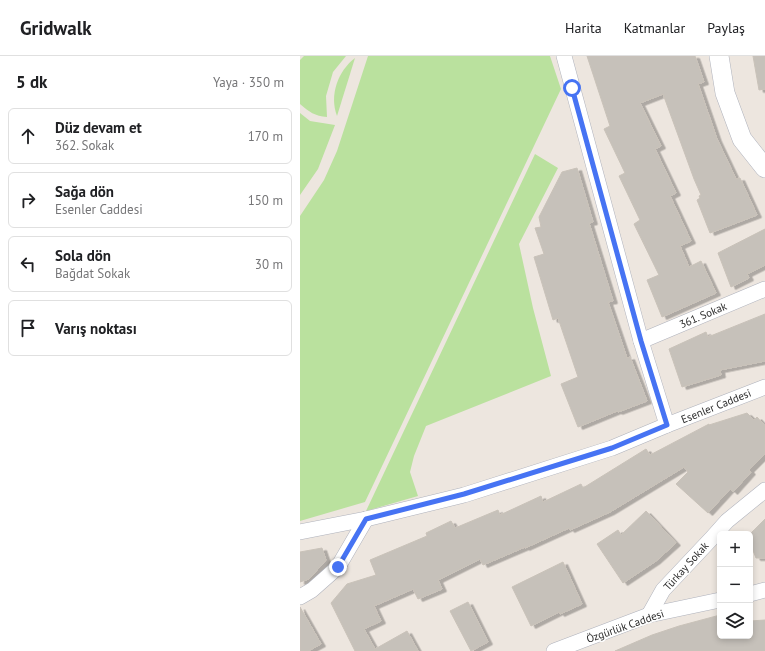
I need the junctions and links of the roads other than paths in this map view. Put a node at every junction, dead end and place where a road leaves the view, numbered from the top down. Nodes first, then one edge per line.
1 (564, 56) edge
2 (719, 56) edge
3 (765, 168) edge
4 (765, 289) edge
5 (641, 341) junction
6 (765, 387) edge
7 (667, 425) junction
8 (765, 490) edge
9 (366, 519) junction
10 (300, 532) edge
11 (765, 590) edge
12 (753, 593) edge
13 (300, 597) edge
14 (717, 601) edge
15 (649, 615) junction
16 (554, 651) edge

1 - 5 street
2 - 3 street
4 - 5 street, 361. Sokak
5 - 7 street
6 - 7 street, Esenler Caddesi
7 - 9 street, Esenler Caddesi
8 - 15 street, Türkay Sokak
9 - 10 street, Esenler Caddesi
9 - 13 street
11 - 12 street
14 - 15 street, Özgürlük Caddesi
15 - 16 street, Özgürlük Caddesi

